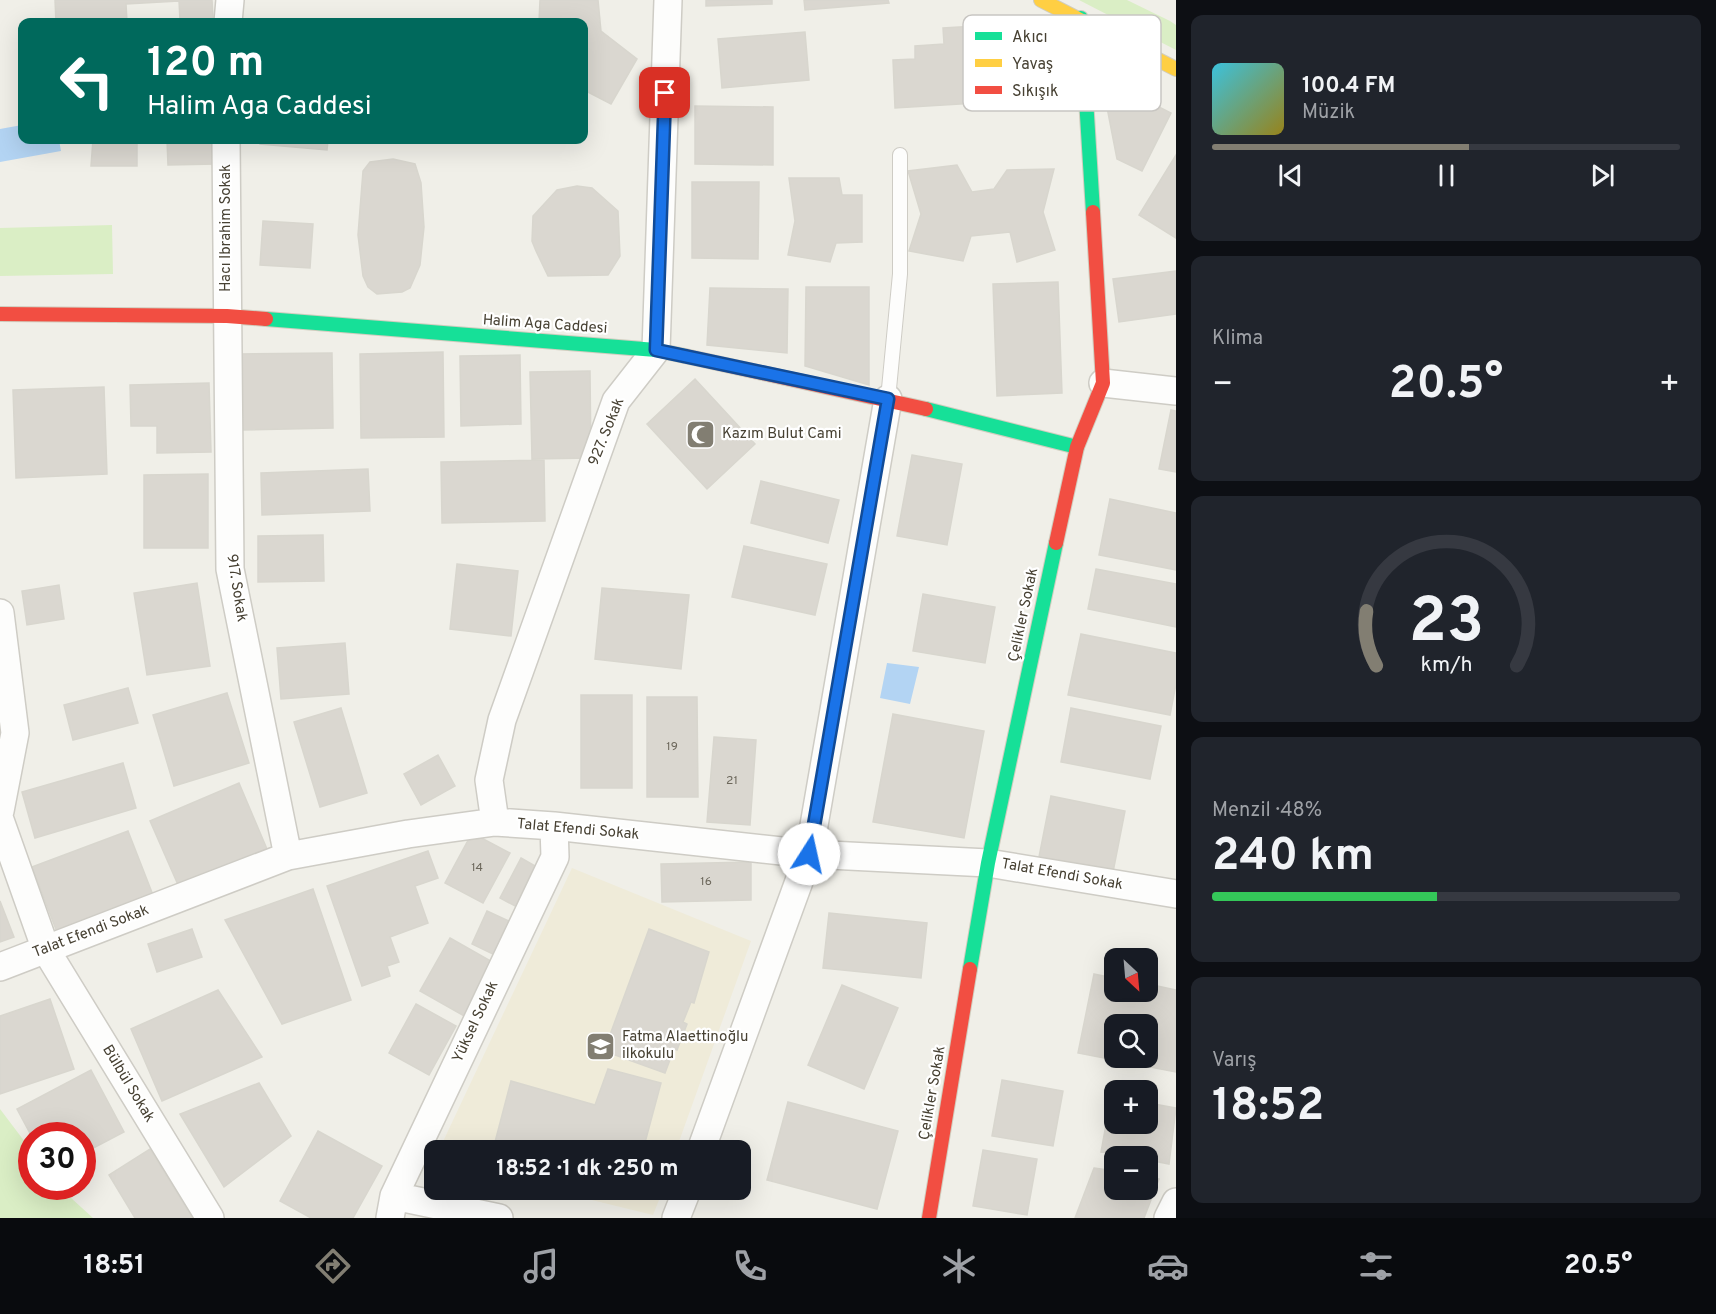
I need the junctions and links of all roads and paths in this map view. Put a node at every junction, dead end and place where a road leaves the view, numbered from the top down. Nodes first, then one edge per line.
1 (230, 0) edge
2 (668, 0) edge
3 (1041, 0) edge
4 (1074, 15) edge
5 (228, 18) edge
6 (1161, 61) edge
7 (1176, 69) edge
8 (1087, 111) edge
9 (226, 144) edge
10 (900, 155) dead end
11 (0, 314) edge
12 (227, 316) junction
13 (656, 350) junction
14 (1103, 382) junction
15 (1176, 391) edge
16 (888, 399) junction
17 (1077, 447) junction
18 (0, 613) edge
19 (5, 767) edge
20 (0, 811) edge
21 (0, 820) edge
22 (495, 822) junction
23 (554, 826) junction
24 (809, 854) junction
25 (288, 856) junction
26 (988, 863) junction
27 (1176, 894) edge
28 (46, 950) junction
29 (0, 967) edge
30 (705, 1140) edge
31 (683, 1200) edge
32 (1176, 1202) edge
33 (392, 1207) edge
34 (210, 1218) edge
35 (499, 1218) edge
36 (676, 1218) edge
37 (929, 1218) edge
38 (1168, 1218) edge

1 - 5 street
2 - 13 street
3 - 4 street
6 - 7 street
8 - 14 street, Çelikler Sokak
9 - 12 street, Hacı Ibrahim Sokak
10 - 16 lane
11 - 12 street, Halim Aga Caddesi
12 - 13 street, Halim Aga Caddesi
12 - 25 street, 917. Sokak
13 - 16 street, Halim Aga Caddesi
13 - 22 street, 927. Sokak
14 - 15 street
14 - 17 street, Çelikler Sokak
16 - 17 street, Halim Aga Caddesi
16 - 24 street
17 - 26 street, Çelikler Sokak
18 - 19 street
19 - 20 street
21 - 28 street, Bülbül Sokak
22 - 23 street, Talat Efendi Sokak
22 - 25 street, Talat Efendi Sokak
23 - 24 street, Talat Efendi Sokak
23 - 33 street, Yüksel Sokak
24 - 26 street, Talat Efendi Sokak
24 - 30 street
25 - 28 street, Talat Efendi Sokak
26 - 27 street, Talat Efendi Sokak
26 - 37 street, Çelikler Sokak
28 - 29 street, Talat Efendi Sokak
28 - 34 street, Bülbül Sokak
31 - 36 street
32 - 38 street
33 - 35 street

